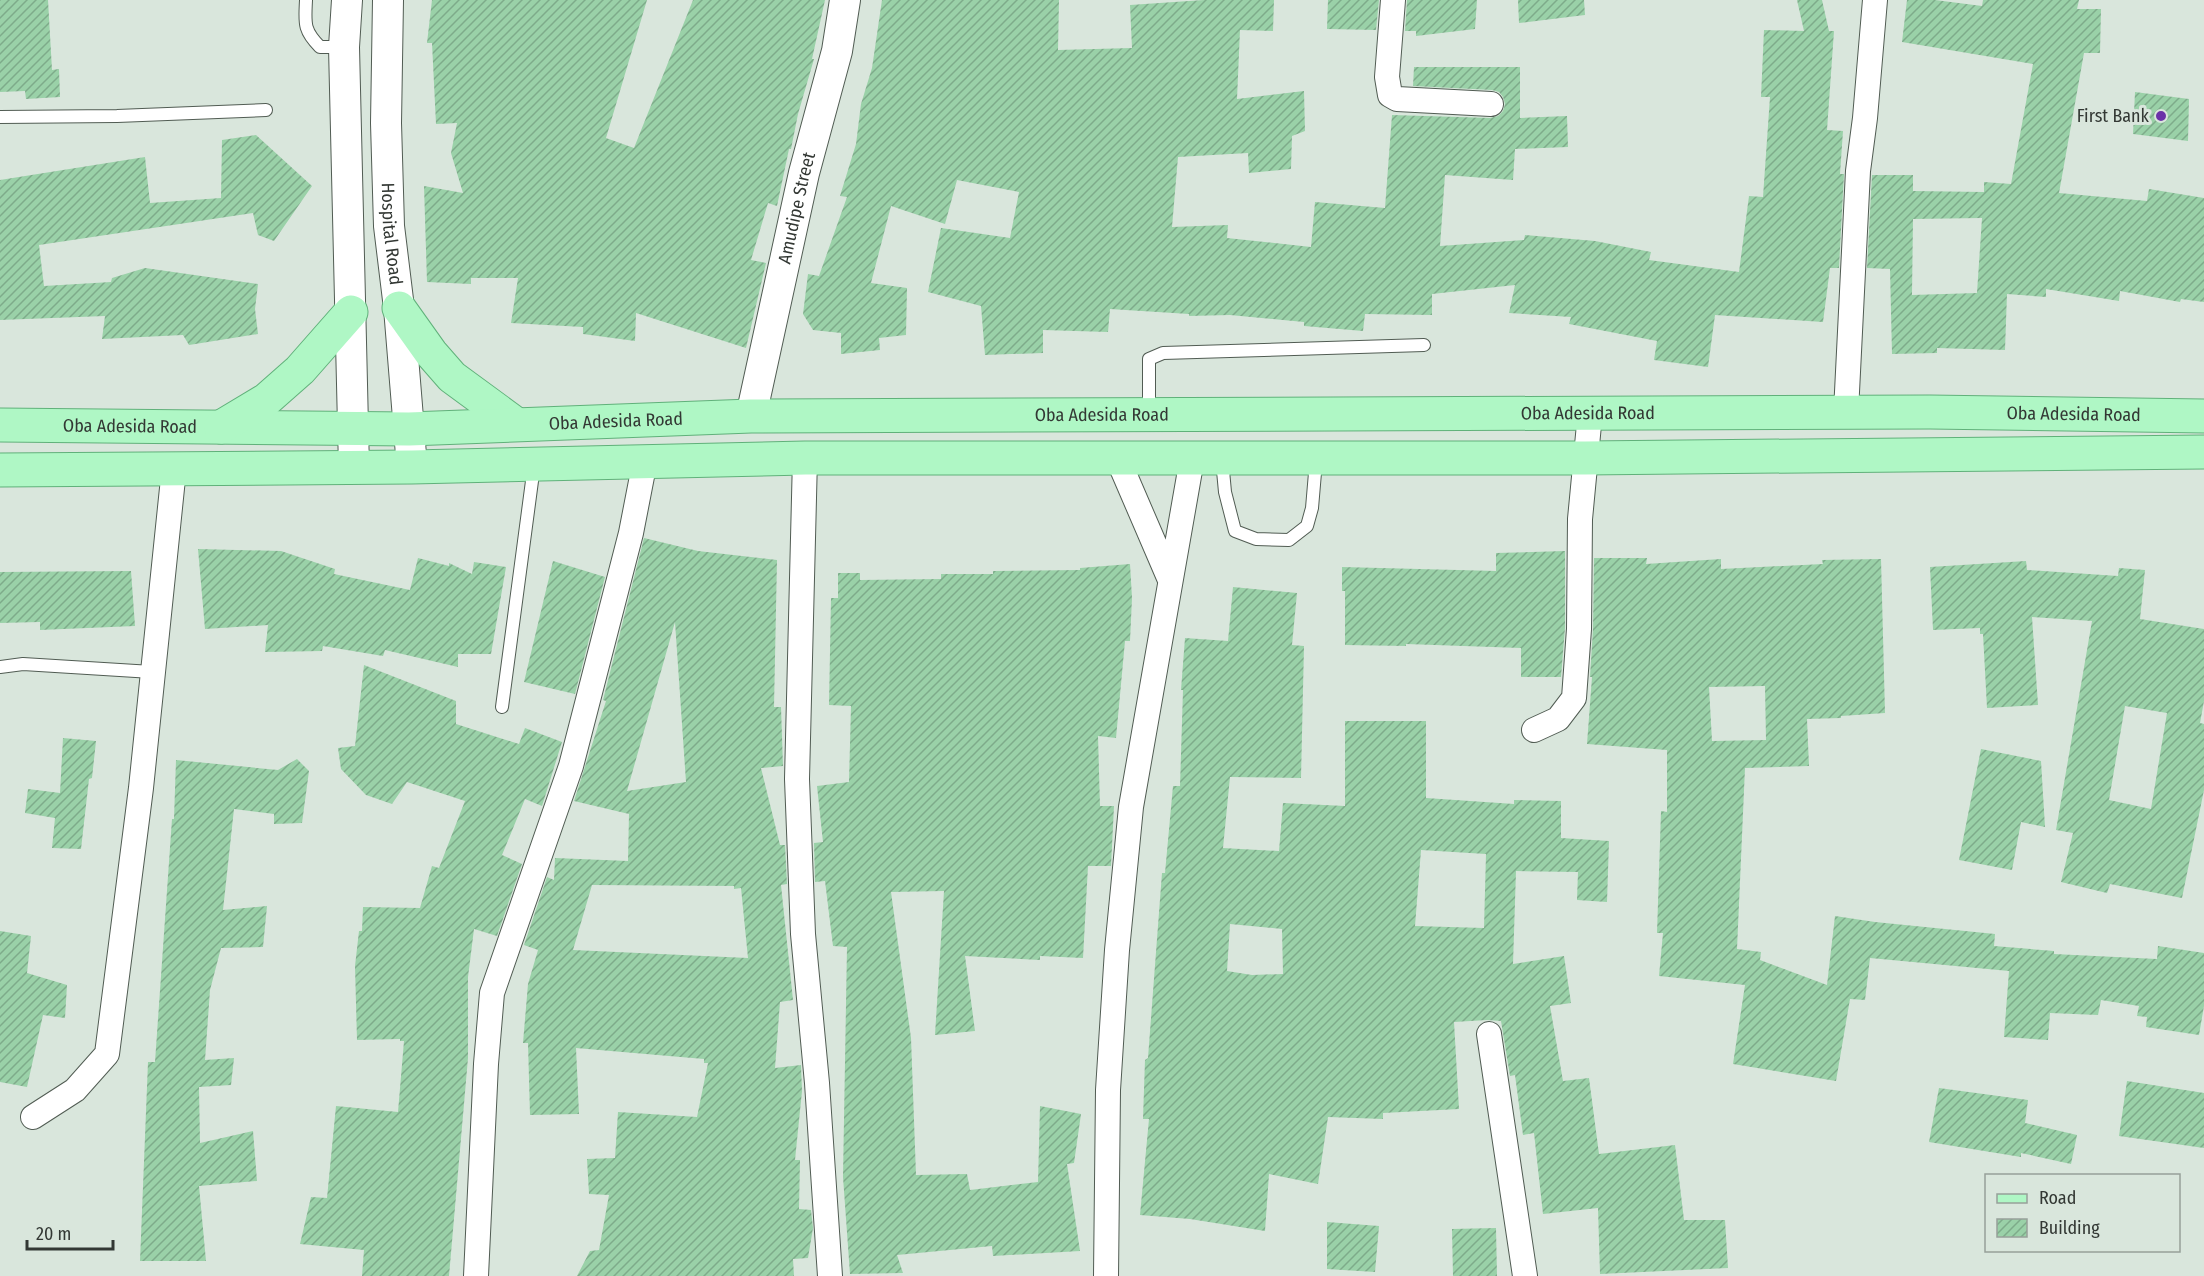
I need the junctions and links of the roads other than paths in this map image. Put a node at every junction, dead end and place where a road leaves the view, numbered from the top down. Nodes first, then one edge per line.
1 (306, 0) edge
2 (347, 0) edge
3 (388, 0) edge
4 (845, 0) edge
5 (1393, 0) edge
6 (1875, 0) edge
7 (344, 47) junction
8 (1491, 104) dead end
9 (266, 110) dead end
10 (0, 117) edge
11 (399, 308) junction
12 (351, 312) junction
13 (1424, 345) dead end
14 (1846, 412) junction
15 (1590, 414) junction
16 (1149, 415) junction
17 (751, 416) junction
18 (2204, 416) edge
19 (1, 423) edge
20 (516, 424) junction
21 (221, 428) junction
22 (353, 428) junction
23 (409, 429) junction
24 (2204, 452) edge
25 (1117, 457) junction
26 (805, 458) junction
27 (1585, 458) junction
28 (1207, 459) junction
29 (1316, 459) junction
30 (645, 461) junction
31 (534, 464) junction
32 (412, 467) junction
33 (354, 468) junction
34 (174, 469) junction
35 (0, 470) edge
36 (1170, 580) junction
37 (0, 667) edge
38 (152, 672) junction
39 (502, 707) dead end
40 (1534, 730) dead end
41 (1489, 1034) dead end
42 (33, 1117) dead end
43 (476, 1276) edge
44 (830, 1276) edge
45 (1106, 1276) edge
46 (1525, 1276) edge

1 - 7 lane
2 - 7 street
3 - 11 street, Hospital Road
4 - 17 street, Amudipe Street
5 - 8 street
6 - 14 street
7 - 12 street
9 - 10 lane
11 - 20 main road
11 - 23 street, Hospital Road
12 - 21 main road
12 - 22 street
13 - 16 lane
14 - 15 main road, Oba Adesida Road
14 - 18 main road, Oba Adesida Road
15 - 16 main road, Oba Adesida Road
15 - 27 street
16 - 17 main road, Oba Adesida Road
17 - 20 main road, Oba Adesida Road
19 - 21 main road, Oba Adesida Road
20 - 23 main road, Oba Adesida Road
21 - 22 main road, Oba Adesida Road
22 - 23 main road, Oba Adesida Road
22 - 33 street
23 - 32 street, Hospital Road
24 - 27 main road, Oba Adesida Road
25 - 26 main road, Oba Adesida Road
25 - 28 main road, Oba Adesida Road
25 - 36 street
26 - 30 main road, Oba Adesida Road
26 - 44 street
27 - 29 main road, Oba Adesida Road
27 - 40 street
28 - 29 main road, Oba Adesida Road
28 - 29 lane
28 - 36 street
30 - 31 main road, Oba Adesida Road
30 - 43 street
31 - 32 main road, Oba Adesida Road
31 - 39 lane
32 - 33 main road, Oba Adesida Road
33 - 34 main road, Oba Adesida Road
34 - 35 main road, Oba Adesida Road
34 - 38 street
36 - 45 street
37 - 38 lane
38 - 42 street
41 - 46 street

